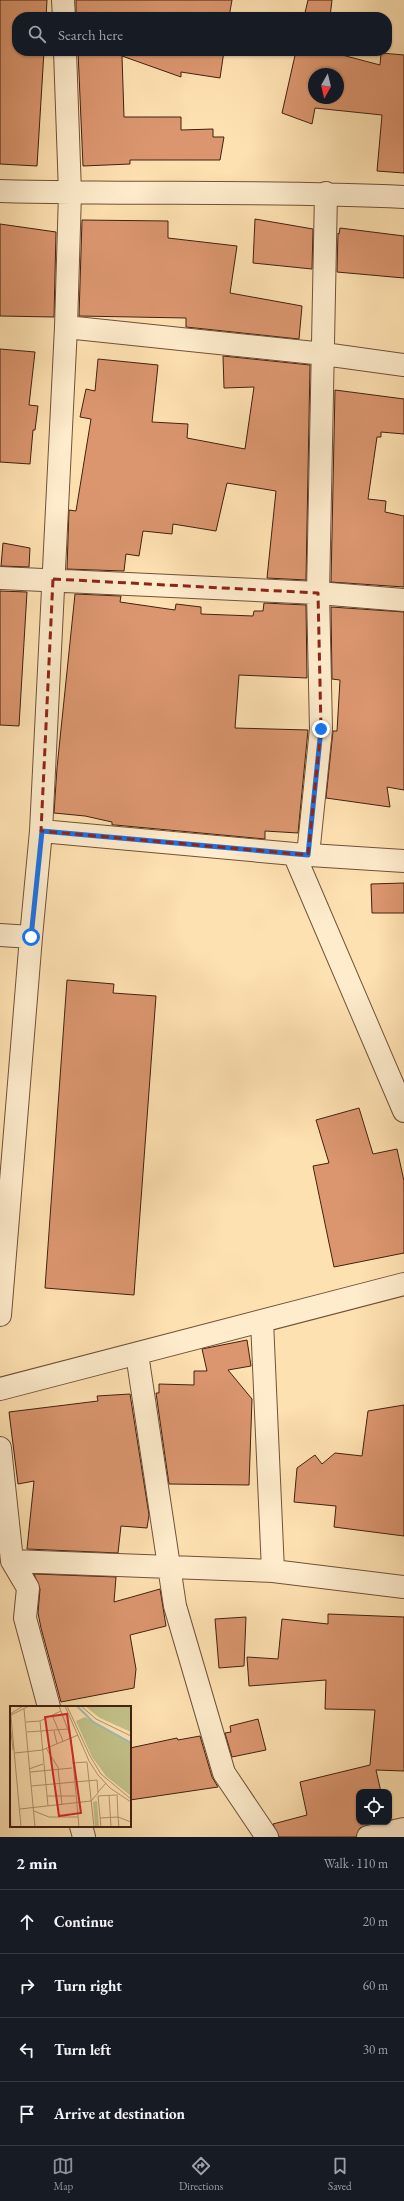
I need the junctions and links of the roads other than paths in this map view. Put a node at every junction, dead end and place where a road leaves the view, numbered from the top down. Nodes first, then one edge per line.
1 (63, 0) edge
2 (64, 12) edge
3 (65, 56) edge
4 (0, 191) edge
5 (70, 193) junction
6 (326, 193) junction
7 (404, 197) edge
8 (66, 327) junction
9 (324, 354) junction
10 (404, 365) edge
11 (0, 578) edge
12 (53, 579) junction
13 (318, 593) junction
14 (404, 600) edge
15 (42, 831) junction
16 (301, 854) junction
17 (404, 861) edge
18 (0, 935) edge
19 (31, 937) junction
20 (404, 1112) edge
21 (404, 1284) edge
22 (0, 1315) edge
23 (262, 1321) junction
24 (137, 1354) junction
25 (0, 1389) edge
26 (0, 1448) edge
27 (12, 1561) junction
28 (170, 1569) junction
29 (273, 1571) junction
30 (404, 1587) edge
31 (49, 1706) edge
32 (81, 1827) edge
33 (404, 1829) edge
34 (84, 1837) edge
35 (267, 1837) edge
36 (368, 1837) edge

1 - 2 street
3 - 5 street
4 - 5 street
5 - 6 street
5 - 8 street
6 - 7 street
6 - 9 street
8 - 9 street
8 - 12 street
9 - 10 street
9 - 13 street
11 - 12 street
12 - 13 street
12 - 15 street
13 - 14 street
13 - 16 street
15 - 16 street
15 - 19 street
16 - 17 street
16 - 20 street
18 - 19 street
19 - 22 street
21 - 23 street
23 - 24 street
23 - 29 street
24 - 25 street
24 - 28 street
26 - 27 street
27 - 28 street
27 - 31 street
28 - 29 street
28 - 35 street
29 - 30 street
32 - 34 street
33 - 36 street

